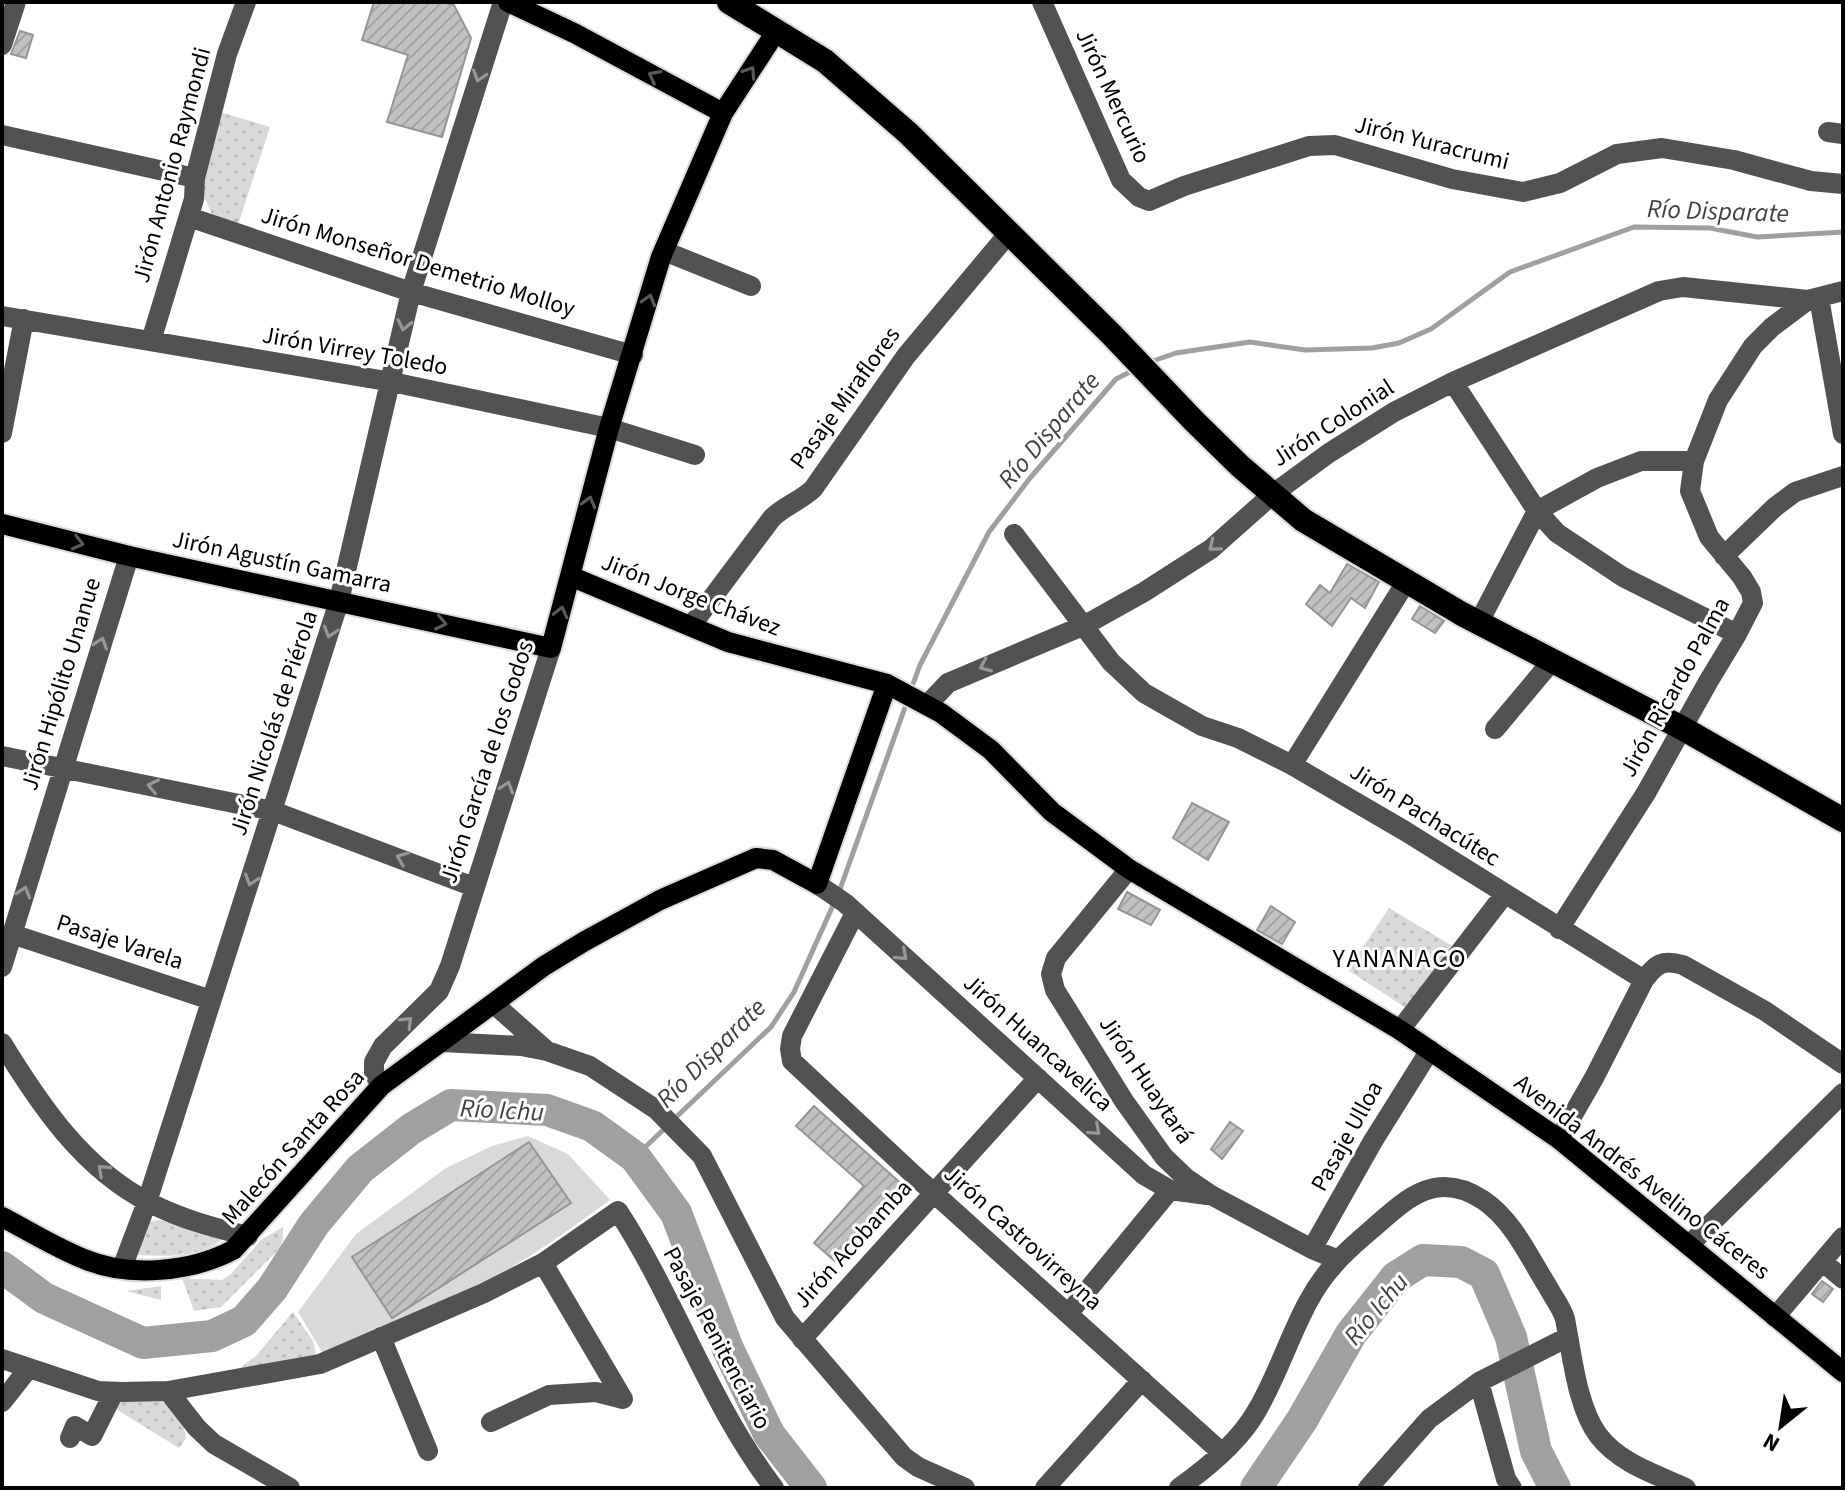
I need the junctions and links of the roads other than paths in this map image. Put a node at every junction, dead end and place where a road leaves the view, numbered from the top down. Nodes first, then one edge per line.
1 (16, 2) edge
2 (246, 2) edge
3 (505, 2) edge
4 (729, 2) edge
5 (1042, 2) edge
6 (777, 30) junction
7 (2, 45) edge
8 (723, 113) junction
9 (2, 135) edge
10 (195, 178) junction
11 (1843, 184) edge
12 (1149, 201) joint
13 (189, 217) junction
14 (1009, 233) junction
15 (664, 251) junction
16 (751, 286) dead end
17 (1843, 291) edge
18 (411, 292) junction
19 (1814, 299) junction
20 (2, 316) edge
21 (24, 319) junction
22 (151, 341) junction
23 (633, 355) junction
24 (392, 382) junction
25 (1453, 382) junction
26 (609, 428) junction
27 (2, 433) edge
28 (1843, 434) edge
29 (695, 455) dead end
30 (1694, 461) junction
31 (1843, 476) edge
32 (1273, 494) junction
33 (1537, 511) junction
34 (2, 524) edge
35 (1014, 534) dead end
36 (129, 556) junction
37 (1724, 556) junction
38 (570, 576) junction
39 (1406, 582) junction
40 (339, 601) junction
41 (1479, 622) junction
42 (1085, 625) junction
43 (691, 626) junction
44 (1737, 634) junction
45 (551, 648) junction
46 (1552, 661) junction
47 (893, 686) junction
48 (924, 703) junction
49 (1682, 728) junction
50 (1495, 729) dead end
51 (2, 756) edge
52 (1292, 765) junction
53 (62, 767) junction
54 (273, 811) junction
55 (1843, 820) edge
56 (1129, 869) junction
57 (474, 887) junction
58 (1504, 895) junction
59 (837, 899) junction
60 (1559, 929) junction
61 (12, 934) junction
62 (2, 967) edge
63 (1644, 980) junction
64 (211, 1000) junction
65 (494, 1004) junction
66 (1400, 1030) junction
67 (442, 1042) junction
68 (2, 1043) edge
69 (1430, 1050) junction
70 (547, 1051) junction
71 (1843, 1064) edge
72 (1038, 1078) junction
73 (381, 1086) junction
74 (1843, 1093) edge
75 (1559, 1139) junction
76 (1170, 1190) junction
77 (935, 1193) junction
78 (1211, 1195) junction
79 (147, 1202) junction
80 (2, 1217) edge
81 (248, 1236) junction
82 (1843, 1237) edge
83 (1690, 1244) junction
84 (1312, 1249) junction
85 (1336, 1259) junction
86 (1823, 1262) junction
87 (543, 1263) junction
88 (122, 1268) junction
89 (1843, 1279) edge
90 (1068, 1314) junction
91 (1775, 1317) junction
92 (381, 1337) junction
93 (802, 1339) junction
94 (1562, 1340) junction
95 (2, 1359) edge
96 (28, 1369) junction
97 (1843, 1372) edge
98 (1142, 1380) junction
99 (1479, 1382) junction
100 (168, 1391) junction
101 (114, 1392) junction
102 (2, 1402) edge
103 (491, 1422) dead end
104 (70, 1438) dead end
105 (428, 1451) dead end
106 (1221, 1452) junction
107 (290, 1488) edge
108 (774, 1488) edge
109 (965, 1488) edge
110 (1045, 1488) edge
111 (1179, 1488) edge
112 (1368, 1488) edge
113 (1512, 1488) edge
114 (1686, 1488) edge

1 - 7 street
2 - 10 street, Jirón Antonio Raymondi
8 -> 3 main road
3 -> 18 street, Jirón Nicolás de Piérola
4 - 6 highway
5 - 12 street, Jirón Mercurio
8 -> 6 main road, Jirón García de los Godos
6 - 14 highway
8 - 15 main road, Jirón García de los Godos
9 - 10 street
10 - 13 street, Jirón Antonio Raymondi
11 - 12 street, Jirón Yuracrumi
13 - 18 street, Jirón Monseñor Demetrio Molloy
13 - 22 street, Jirón Antonio Raymondi
14 - 32 highway
14 - 43 street, Pasaje Miraflores
15 - 16 street
23 -> 15 main road, Jirón García de los Godos
17 - 19 street, Jirón Ricardo Palma
18 - 23 street, Jirón Monseñor Demetrio Molloy
18 -> 24 street, Jirón Nicolás de Piérola
19 - 25 street, Jirón Colonial
19 - 28 street
19 - 30 street, Jirón Ricardo Palma
20 - 21 street, Jirón Virrey Toledo
21 - 22 street, Jirón Virrey Toledo
21 - 27 street
22 - 24 street, Jirón Virrey Toledo
23 - 26 main road, Jirón García de los Godos
24 - 26 street, Jirón Virrey Toledo
24 - 40 street, Jirón Nicolás de Piérola
25 - 32 street, Jirón Colonial
25 - 33 street
26 - 29 street, Jirón Virrey Toledo
38 -> 26 main road, Jirón García de los Godos
30 - 33 street
30 - 37 street, Jirón Ricardo Palma
31 - 37 street
32 - 39 highway
32 -> 42 street, Jirón Colonial
33 - 41 street
33 - 44 street
34 -> 36 main road, Jirón Agustín Gamarra
35 - 42 street, Jirón Pachacútec
36 - 40 main road, Jirón Agustín Gamarra
53 -> 36 street, Jirón Hipólito Unanue
37 - 44 street, Jirón Ricardo Palma
38 - 43 main road, Jirón Jorge Chávez
45 -> 38 main road, Jirón García de los Godos
39 - 41 highway
39 - 52 street
40 -> 45 main road, Jirón Agustín Gamarra
40 -> 54 street, Jirón Nicolás de Piérola
41 - 46 highway
42 -> 48 street, Jirón Colonial
42 - 52 street, Jirón Pachacútec
43 - 47 main road, Jirón Jorge Chávez
44 - 49 street, Jirón Ricardo Palma
57 -> 45 street, Jirón García de los Godos
46 - 49 highway
46 - 50 street
47 - 48 main road, Avenida Andrés Avelino Cáceres
47 - 59 main road
48 - 56 main road, Avenida Andrés Avelino Cáceres
49 - 55 highway
49 - 60 street, Jirón Ricardo Palma
51 - 53 street
52 - 58 street, Jirón Pachacútec
54 -> 53 street
61 -> 53 street, Jirón Hipólito Unanue
57 -> 54 street
54 -> 64 street, Jirón Nicolás de Piérola
56 - 66 main road, Avenida Andrés Avelino Cáceres
56 - 78 street, Jirón Huaytará
73 -> 57 street, Jirón García de los Godos
58 - 60 street, Jirón Pachacútec
58 - 66 street
59 - 65 main road, Malecón Santa Rosa
59 -> 72 street, Jirón Huancavelica
59 - 77 street, Jirón Castrovirreyna
60 - 63 street, Jirón Pachacútec
61 - 62 street, Jirón Hipólito Unanue
61 - 64 street, Pasaje Varela
63 - 71 street
63 - 75 street
64 - 79 street, Jirón Nicolás de Piérola
65 - 67 main road, Malecón Santa Rosa
65 - 70 street
66 - 69 main road, Avenida Andrés Avelino Cáceres
67 - 70 street
67 - 73 main road, Malecón Santa Rosa
79 -> 68 street
69 - 75 main road, Avenida Andrés Avelino Cáceres
69 - 84 street, Pasaje Ulloa
70 - 93 street
72 -> 76 street, Jirón Huancavelica
72 - 77 street, Jirón Acobamba
73 - 81 main road, Malecón Santa Rosa
74 - 83 street
75 - 83 main road, Avenida Andrés Avelino Cáceres
76 - 78 street, Jirón Huancavelica
76 - 90 street
77 - 90 street, Jirón Castrovirreyna
77 - 93 street, Jirón Acobamba
78 - 84 street, Jirón Huaytará
79 - 81 street
79 - 88 street, Jirón Nicolás de Piérola
80 - 88 main road, Malecón Santa Rosa
81 - 88 main road, Malecón Santa Rosa
82 - 86 street
83 - 91 main road, Avenida Andrés Avelino Cáceres
84 - 85 street, Jirón Huaytará
85 - 94 street
85 - 106 street
86 - 89 street
86 - 91 street
87 - 92 street
87 - 103 street
87 - 108 street, Pasaje Penitenciario
90 - 98 street, Jirón Castrovirreyna
91 - 97 main road, Avenida Andrés Avelino Cáceres
92 - 100 street
92 - 105 street
93 - 109 street
94 - 99 street
94 - 114 street
95 - 96 street
96 - 101 street
96 - 102 street
98 - 106 street, Jirón Castrovirreyna
98 - 110 street
99 - 112 street
99 - 113 street
100 - 101 street
100 - 107 street
101 - 104 street
106 - 111 street

